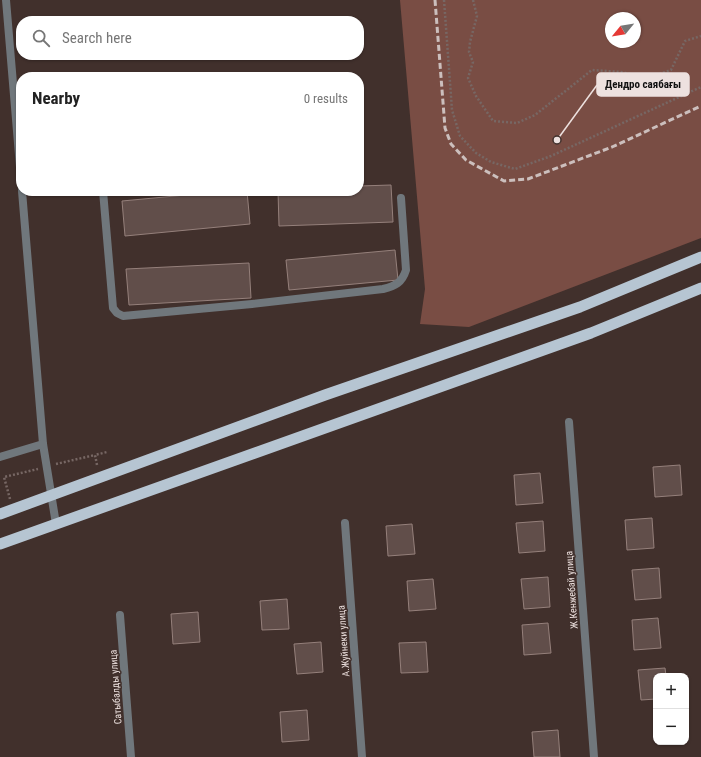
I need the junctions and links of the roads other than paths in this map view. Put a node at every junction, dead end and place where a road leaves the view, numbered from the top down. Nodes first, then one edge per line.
1 (6, 0) edge
2 (16, 119) edge
3 (22, 196) edge
4 (103, 196) edge
5 (401, 198) dead end
6 (701, 257) edge
7 (701, 288) edge
8 (701, 294) edge
9 (591, 333) junction
10 (569, 422) dead end
11 (43, 444) junction
12 (0, 456) edge
13 (51, 496) junction
14 (0, 514) edge
15 (345, 523) dead end
16 (56, 524) junction
17 (0, 544) edge
18 (120, 615) dead end
19 (130, 757) edge
20 (362, 757) edge
21 (594, 757) edge

1 - 2 street
3 - 11 street
4 - 5 street
6 - 13 highway
7 - 9 highway
8 - 9 highway
9 - 16 highway
10 - 21 street, Ж.Кенжебай улица
11 - 12 street
11 - 13 street
13 - 14 highway
13 - 16 street
15 - 20 street, А.Жуйнеки улица
16 - 17 highway
18 - 19 street, Сатыбалды улица

